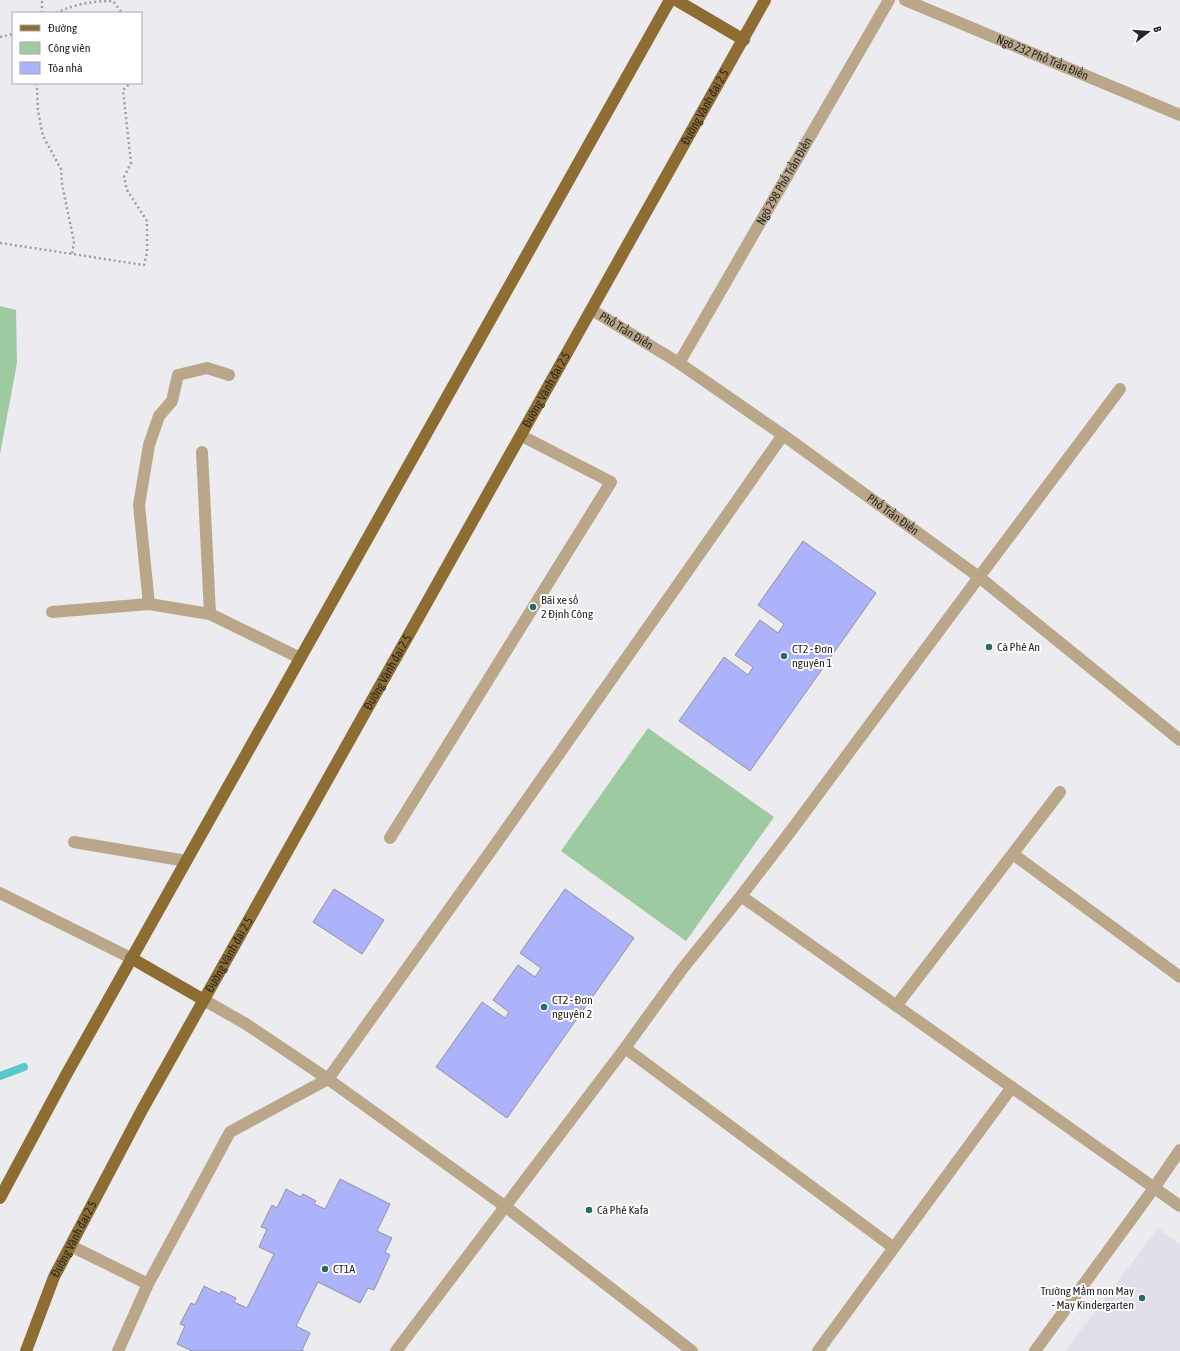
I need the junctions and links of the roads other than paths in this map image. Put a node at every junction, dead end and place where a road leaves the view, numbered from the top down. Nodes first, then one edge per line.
1 (670, 0) edge
2 (676, 0) edge
3 (766, 0) edge
4 (889, 0) edge
5 (905, 0) edge
6 (744, 40) junction
7 (1180, 115) edge
8 (592, 310) junction
9 (679, 363) junction
10 (229, 375) dead end
11 (1120, 389) dead end
12 (783, 435) junction
13 (522, 436) junction
14 (202, 452) dead end
15 (979, 577) junction
16 (148, 604) junction
17 (52, 612) dead end
18 (210, 614) junction
19 (300, 658) junction
20 (1180, 740) edge
21 (1060, 792) dead end
22 (390, 838) dead end
23 (74, 842) dead end
24 (1013, 854) junction
25 (186, 861) junction
26 (0, 893) edge
27 (741, 896) junction
28 (131, 958) junction
29 (1180, 977) edge
30 (204, 1000) junction
31 (896, 1006) junction
32 (625, 1048) junction
33 (328, 1079) junction
34 (1012, 1087) junction
35 (1180, 1150) edge
36 (1154, 1188) junction
37 (0, 1198) edge
38 (1180, 1206) edge
39 (506, 1207) junction
40 (71, 1246) junction
41 (894, 1248) junction
42 (148, 1284) junction
43 (26, 1351) edge
44 (118, 1351) edge
45 (396, 1351) edge
46 (692, 1351) edge
47 (818, 1351) edge
48 (1035, 1351) edge

1 - 19 main road
2 - 6 main road
3 - 6 main road, Đường Vành đai 2.5
4 - 9 street, Ngõ 298 Phố Trần Điền
5 - 7 street, Ngõ 232 Phố Trần Điền
6 - 8 main road, Đường Vành đai 2.5
8 - 9 street, Phố Trần Điền
8 - 13 main road, Đường Vành đai 2.5
9 - 12 street, Phố Trần Điền
10 - 16 street
11 - 15 street
12 - 15 street, Phố Trần Điền
12 - 33 street
13 - 22 street
13 - 30 main road, Đường Vành đai 2.5
14 - 18 street
15 - 20 street, Phố Trần Điền
15 - 27 street
16 - 17 street
16 - 18 street
18 - 19 street
19 - 25 main road
21 - 24 street
23 - 25 street
24 - 29 street
24 - 31 street
25 - 28 main road
26 - 28 street
27 - 31 street
27 - 32 street
28 - 30 main road
28 - 37 main road
30 - 33 street
30 - 40 main road, Đường Vành đai 2.5
31 - 34 street
32 - 39 street
32 - 41 street
33 - 39 street
33 - 42 street
34 - 36 street
34 - 41 street
35 - 36 street
36 - 38 street
36 - 48 street
39 - 45 street
39 - 46 street
40 - 42 street
40 - 43 main road, Đường Vành đai 2.5
41 - 47 street
42 - 44 street

